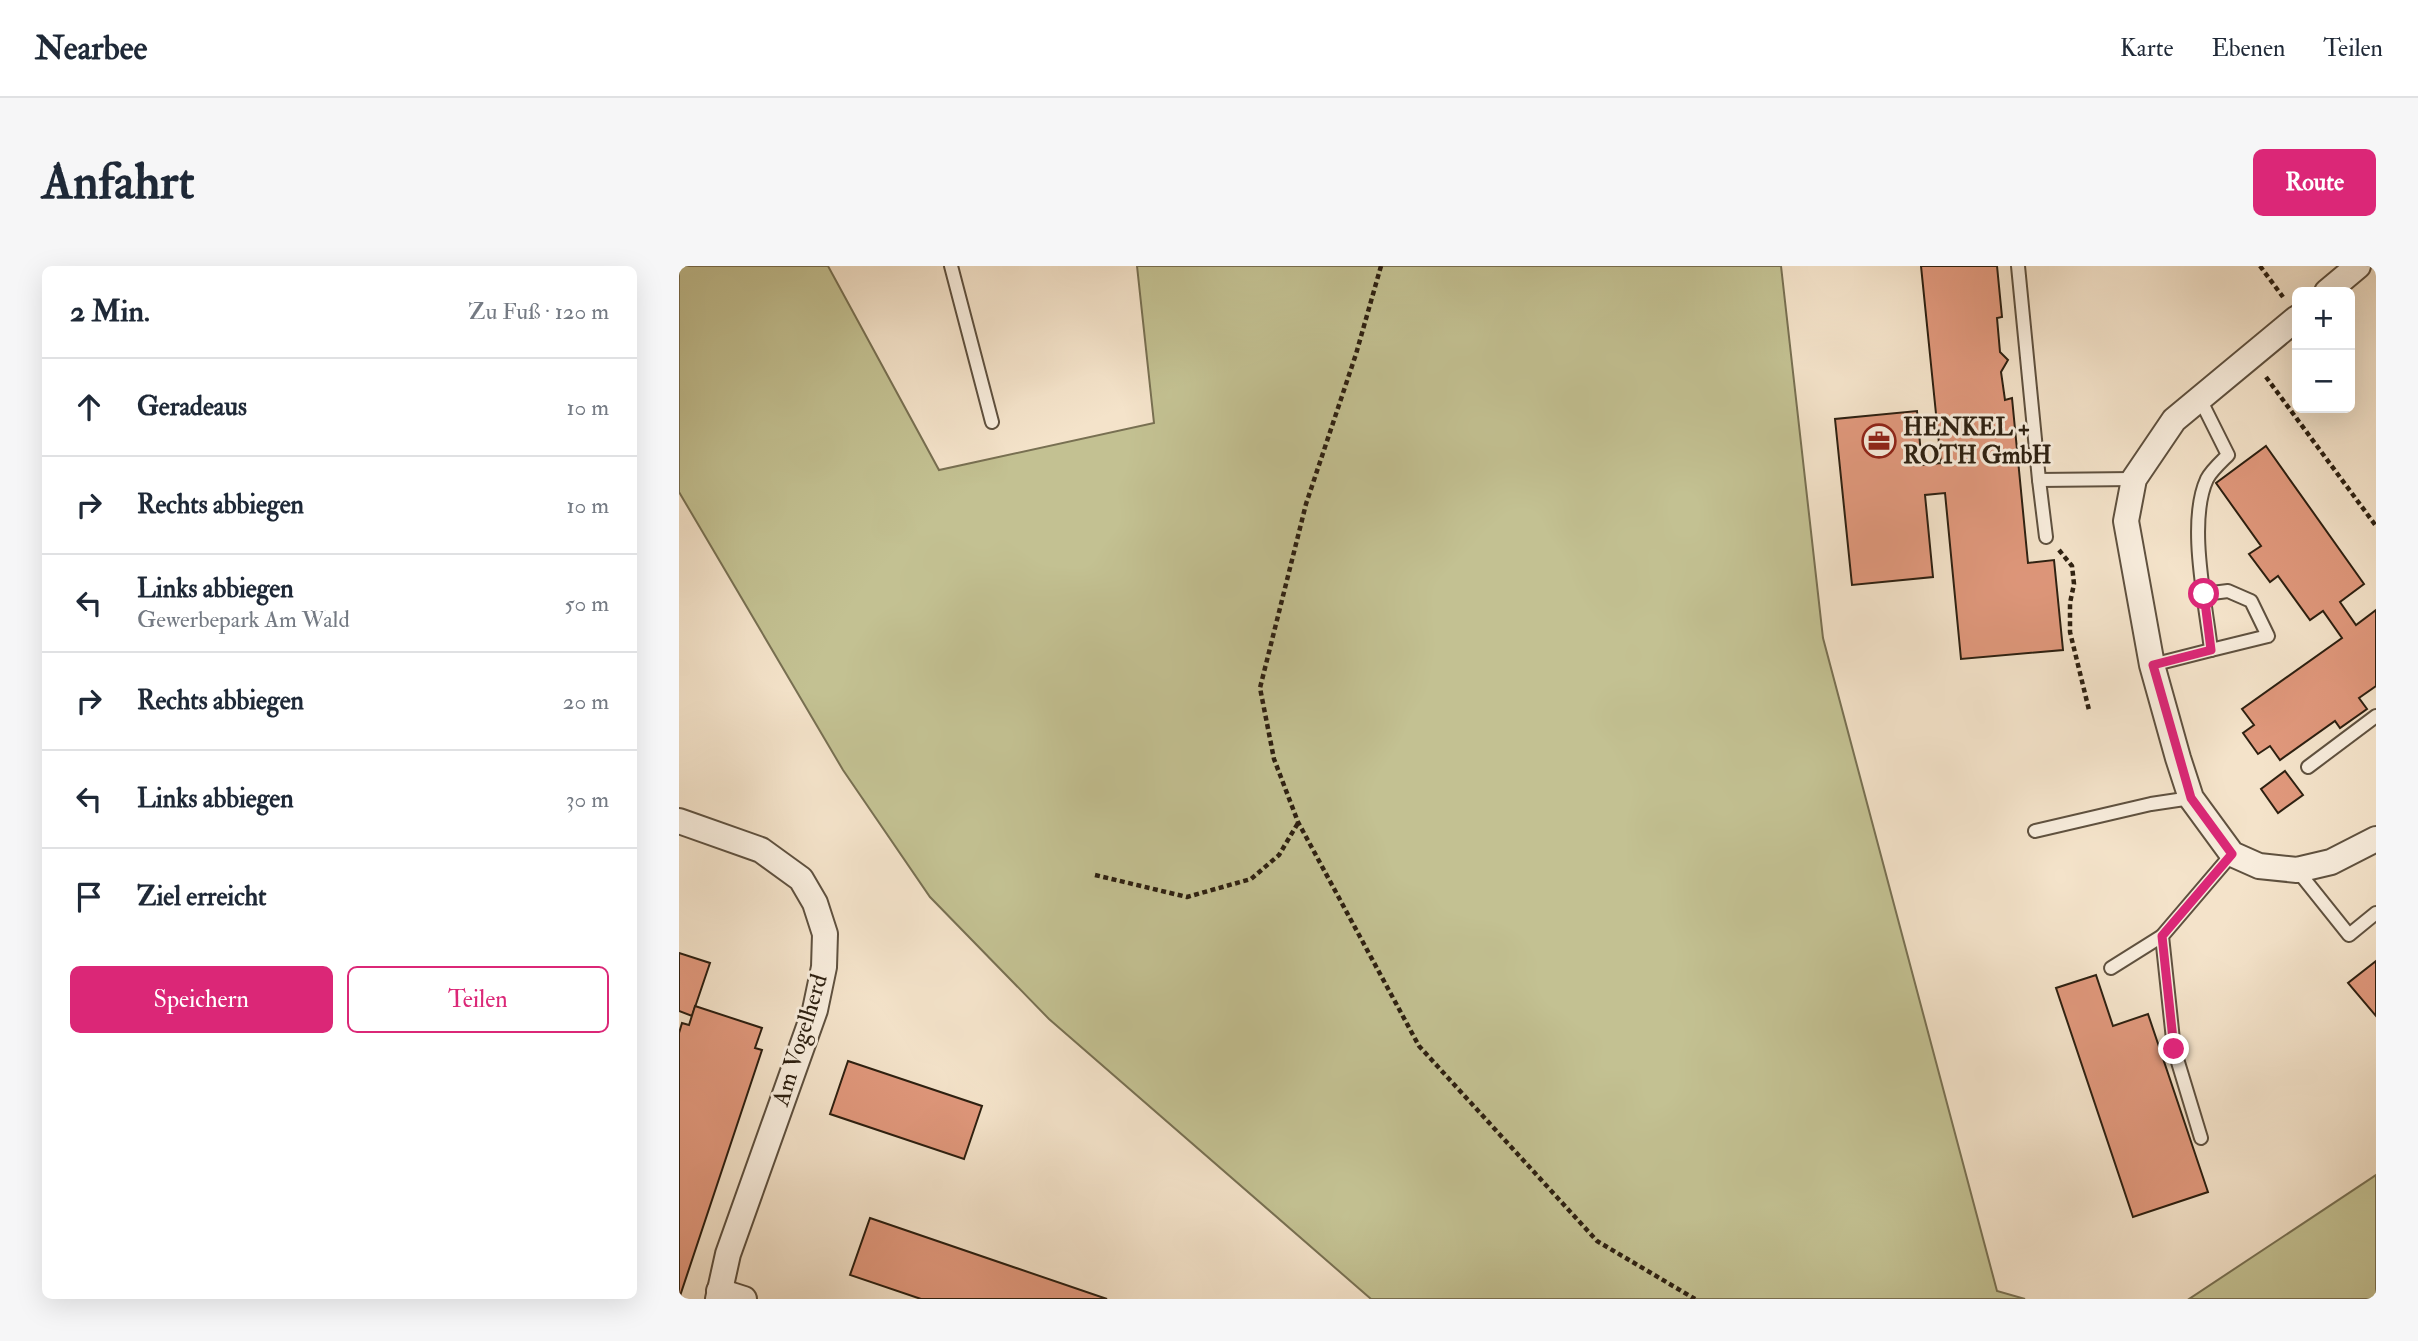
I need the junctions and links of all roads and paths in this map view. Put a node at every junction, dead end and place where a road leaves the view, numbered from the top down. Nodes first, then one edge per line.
1 (951, 266) edge
2 (1381, 266) edge
3 (2018, 266) edge
4 (2260, 266) edge
5 (2349, 269) edge
6 (2332, 287) edge
7 (2292, 310) edge
8 (2292, 315) edge
9 (2251, 356) junction
10 (2200, 399) junction
11 (992, 422) dead end
12 (2039, 480) junction
13 (2134, 480) junction
14 (2376, 526) edge
15 (2046, 537) joint
16 (2204, 594) junction
17 (2211, 650) junction
18 (2153, 665) junction
19 (2089, 710) dead end
20 (2376, 716) edge
21 (2308, 767) dead end
22 (2191, 798) junction
23 (679, 821) edge
24 (1298, 822) junction
25 (2035, 831) dead end
26 (2376, 839) edge
27 (2232, 854) junction
28 (2297, 870) junction
29 (1095, 876) dead end
30 (2376, 913) edge
31 (2162, 936) junction
32 (2111, 968) dead end
33 (2201, 1138) dead end
34 (718, 1295) edge
35 (744, 1299) edge
36 (1695, 1299) edge

1 - 11 lane
2 - 24 path
3 - 12 lane
4 - 7 path
5 - 6 street
8 - 9 street
9 - 10 street
9 - 14 path
10 - 13 street
10 - 16 lane
12 - 13 lane
12 - 15 lane
13 - 18 street
15 - 19 path
16 - 17 lane
16 - 17 lane
17 - 18 lane
18 - 22 street
20 - 21 lane
22 - 25 lane
22 - 27 street
23 - 34 street, Am Vogelherd
24 - 29 path
24 - 36 path
26 - 28 street
27 - 28 street
27 - 31 lane
28 - 30 lane
31 - 32 lane
31 - 33 lane
34 - 35 street, Am Vogelherd

